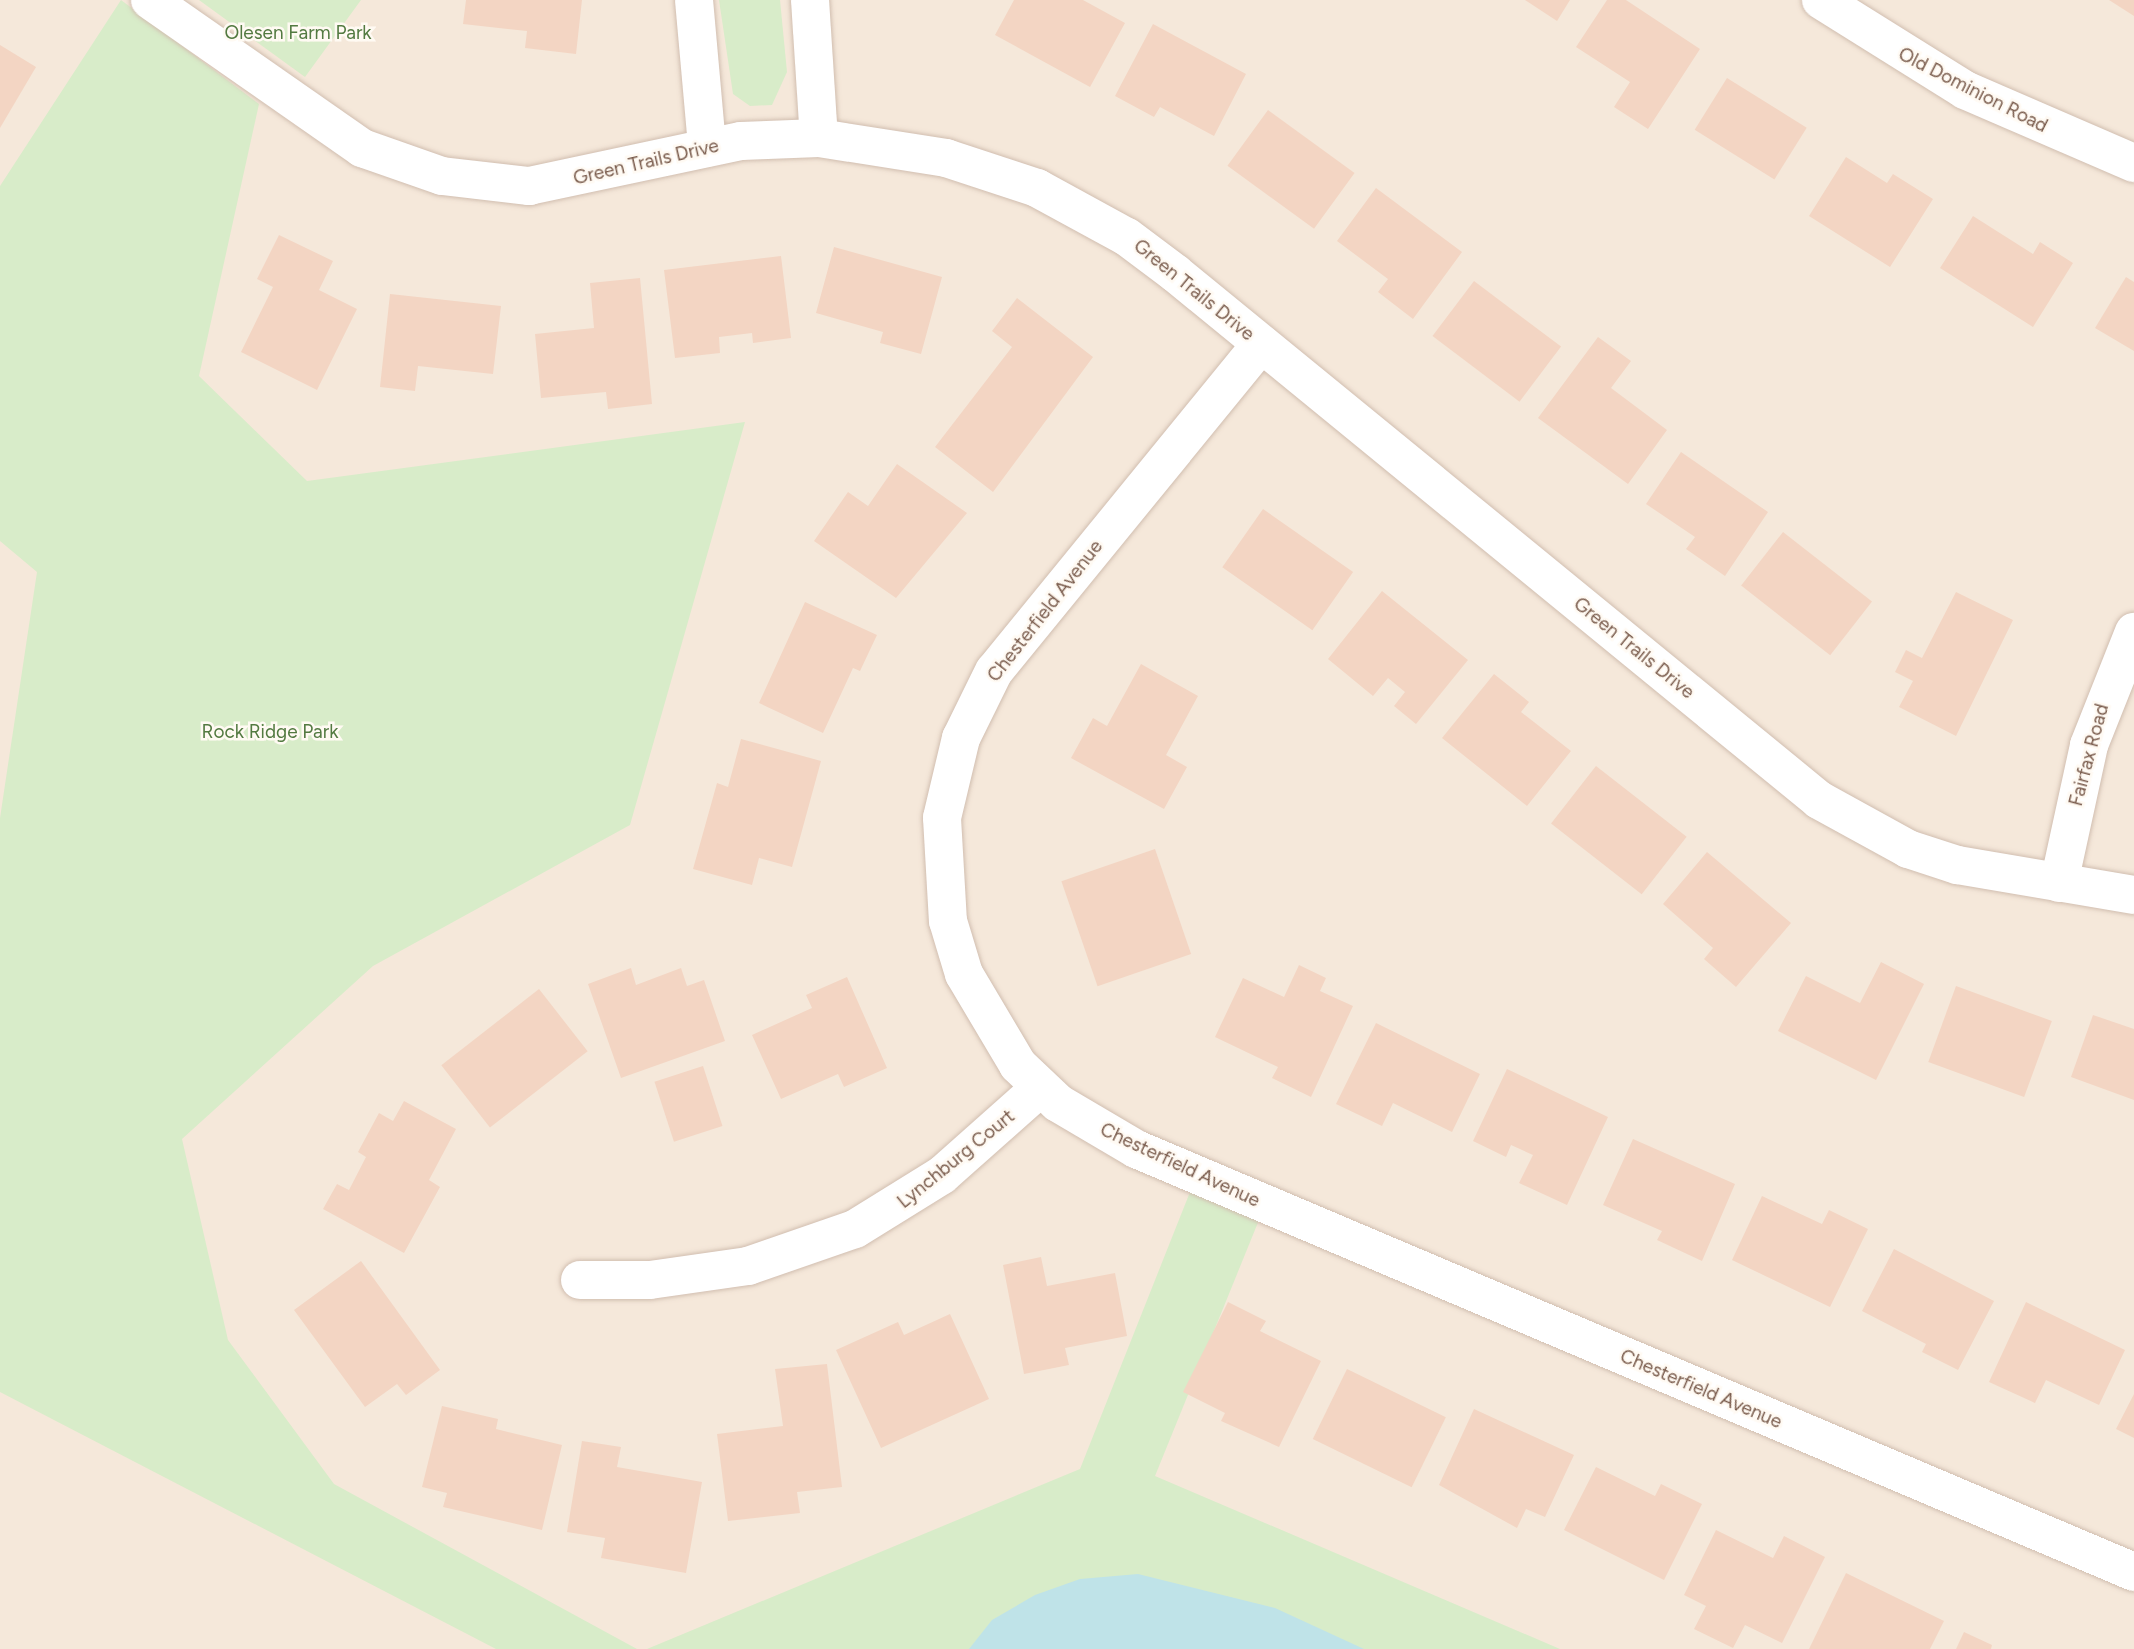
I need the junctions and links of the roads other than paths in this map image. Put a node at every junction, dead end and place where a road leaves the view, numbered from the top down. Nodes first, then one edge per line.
1 (150, 0) edge
2 (694, 0) edge
3 (810, 0) edge
4 (1821, 0) edge
5 (818, 138) junction
6 (707, 147) junction
7 (2134, 163) edge
8 (1261, 344) junction
9 (2134, 632) edge
10 (2059, 883) junction
11 (2134, 895) edge
12 (1041, 1087) junction
13 (580, 1280) dead end
14 (2134, 1572) edge

1 - 6 street, Green Trails Drive
2 - 6 street
3 - 5 street
4 - 7 street, Old Dominion Road
5 - 6 street, Green Trails Drive
5 - 8 street, Green Trails Drive
8 - 10 street, Green Trails Drive
8 - 12 street, Chesterfield Avenue
9 - 10 street, Fairfax Road
10 - 11 street, Green Trails Drive
12 - 13 street, Lynchburg Court
12 - 14 street, Chesterfield Avenue

